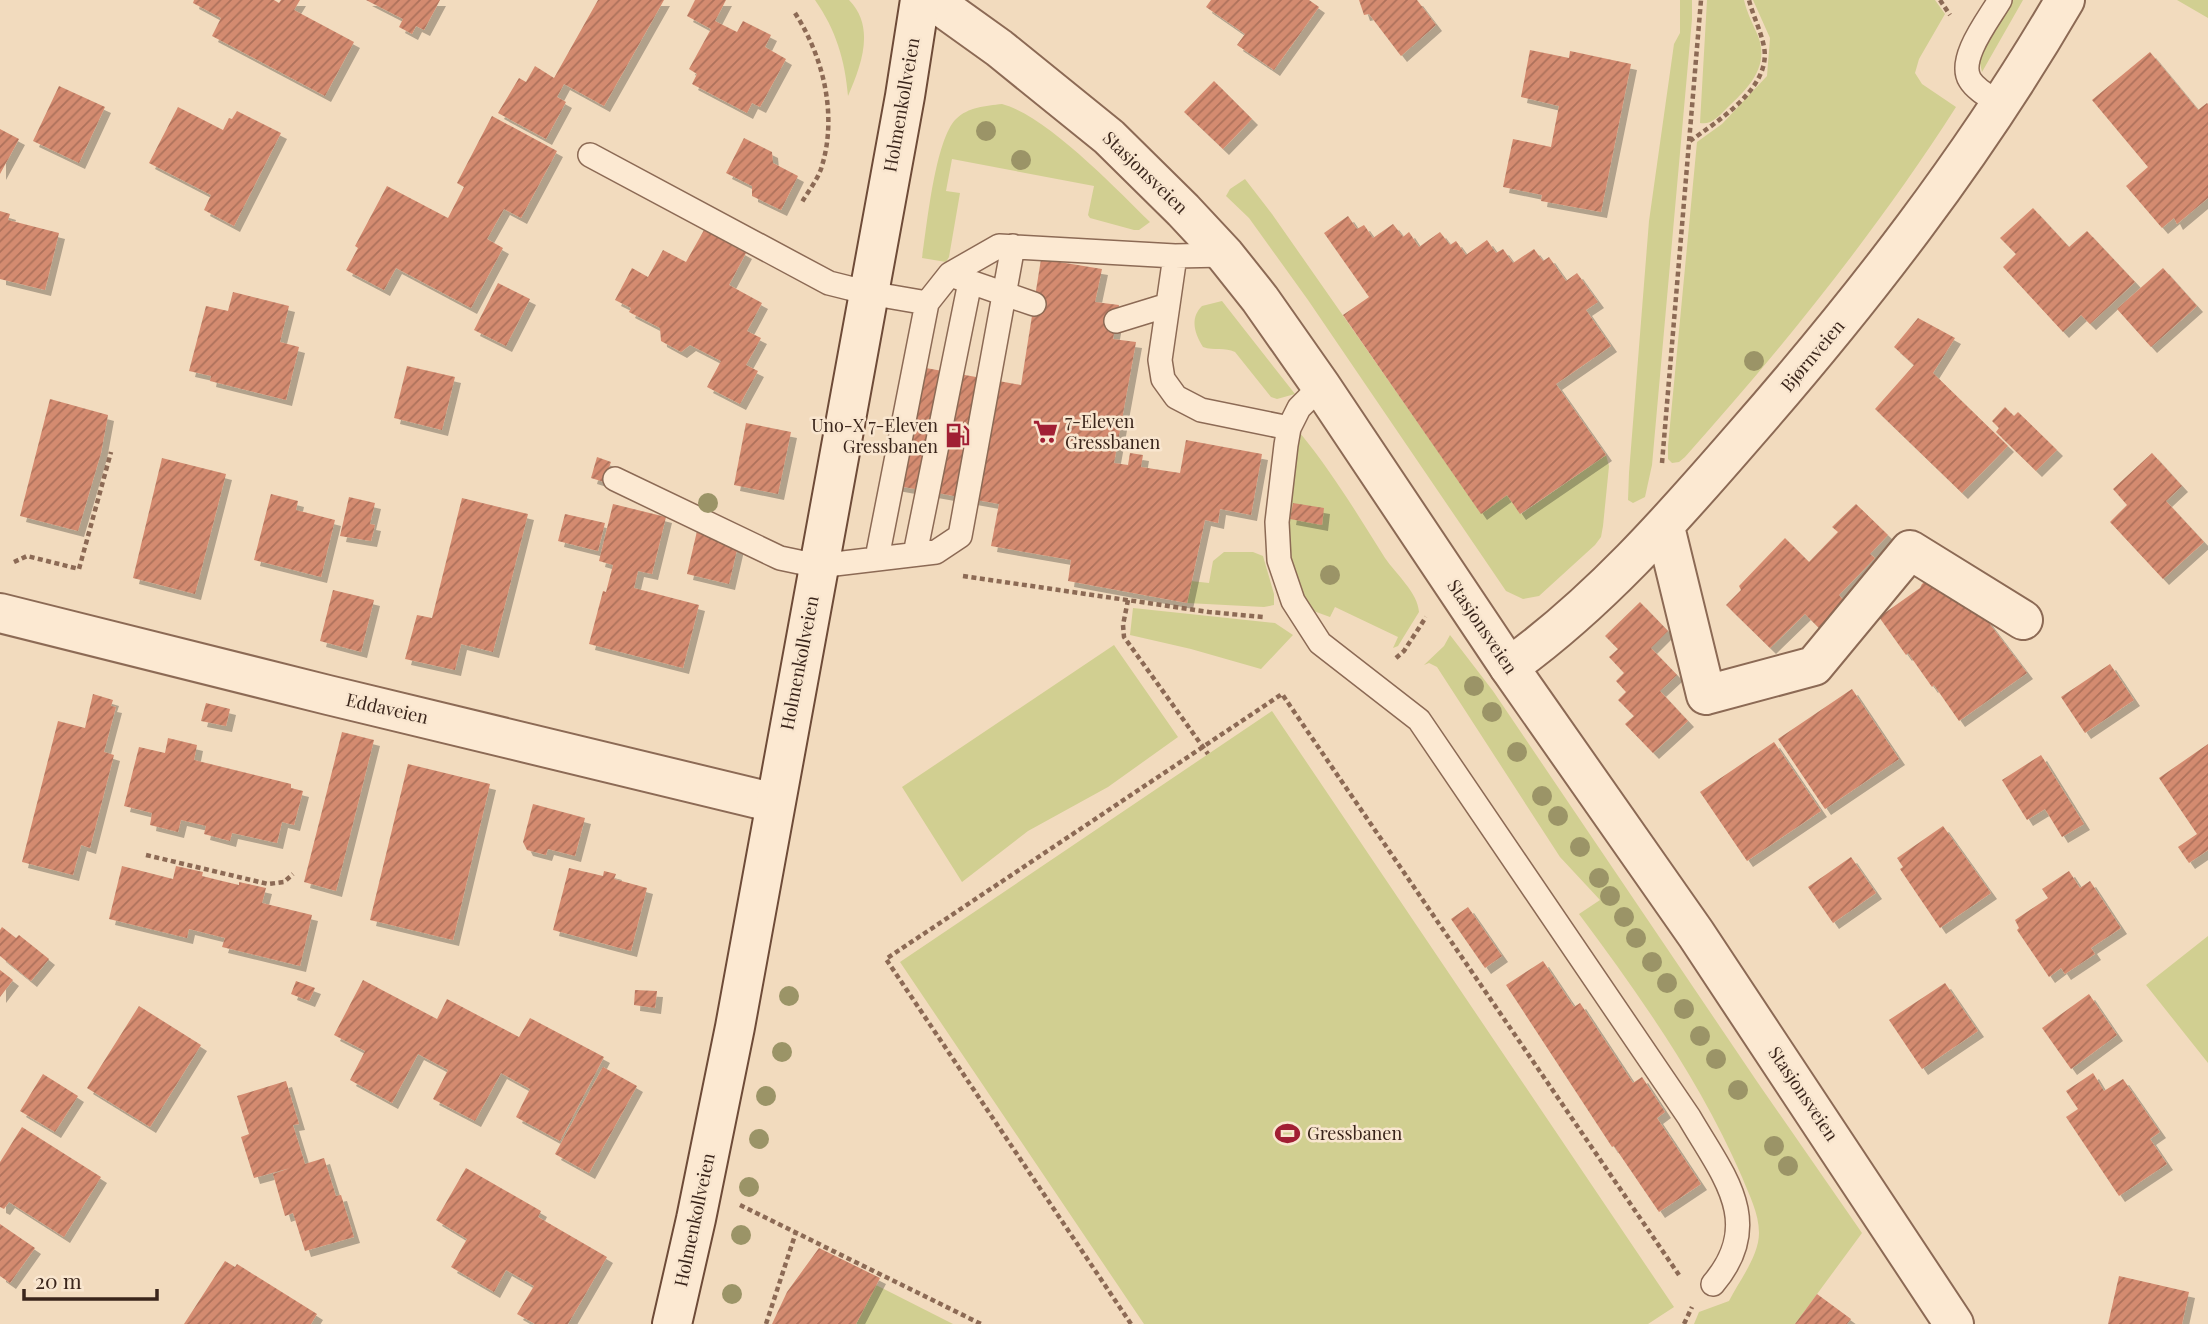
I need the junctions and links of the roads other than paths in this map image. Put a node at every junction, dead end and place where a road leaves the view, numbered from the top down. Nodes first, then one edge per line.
1 (920, 0) edge
2 (932, 0) edge
3 (2000, 0) edge
4 (2065, 0) edge
5 (2000, 104) junction
6 (590, 155) dead end
7 (1013, 246) junction
8 (1225, 255) junction
9 (1175, 256) junction
10 (960, 278) junction
11 (869, 293) junction
12 (1004, 293) junction
13 (928, 303) junction
14 (1034, 304) dead end
15 (1168, 305) junction
16 (1116, 321) dead end
17 (1321, 386) junction
18 (1289, 428) junction
19 (615, 479) dead end
20 (1665, 527) junction
21 (926, 553) junction
22 (877, 558) junction
23 (818, 566) junction
24 (0, 613) edge
25 (2023, 620) dead end
26 (1509, 667) junction
27 (775, 803) junction
28 (1713, 1284) dead end
29 (672, 1324) edge
30 (1954, 1324) edge

1 - 11 street, Holmenkollveien
2 - 8 street, Stasjonsveien
3 - 5 lane
4 - 5 street, Bjørnveien
5 - 20 street, Bjørnveien
6 - 11 lane
7 - 9 lane
7 - 10 lane
7 - 12 lane
8 - 9 lane
8 - 17 street, Stasjonsveien
9 - 15 lane
10 - 12 lane
10 - 13 lane
10 - 21 lane
11 - 13 lane
11 - 23 street, Holmenkollveien
12 - 14 lane
12 - 21 lane
13 - 22 lane
15 - 16 lane
15 - 18 lane
17 - 18 lane
17 - 26 street, Stasjonsveien
18 - 28 lane
19 - 23 lane
20 - 25 street
20 - 26 street, Bjørnveien
21 - 22 lane
22 - 23 lane
23 - 27 street, Holmenkollveien
24 - 27 street, Eddaveien
26 - 30 street, Stasjonsveien
27 - 29 street, Holmenkollveien

